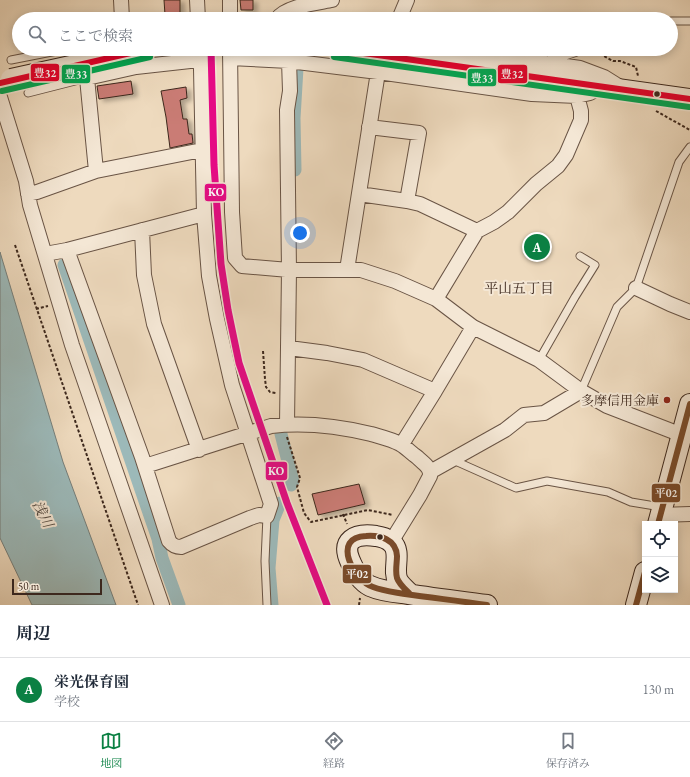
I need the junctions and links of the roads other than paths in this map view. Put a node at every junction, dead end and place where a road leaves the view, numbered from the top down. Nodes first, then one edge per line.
1 (121, 0) edge
2 (197, 0) edge
3 (230, 0) edge
4 (332, 0) edge
5 (407, 0) edge
6 (302, 3) edge
7 (122, 12) edge
8 (198, 12) edge
9 (230, 12) edge
10 (283, 12) edge
11 (402, 12) edge
12 (678, 21) edge
13 (690, 21) edge
14 (31, 56) edge
15 (84, 56) edge
16 (117, 56) edge
17 (194, 56) edge
18 (199, 56) edge
19 (230, 56) edge
20 (247, 56) edge
21 (368, 56) edge
22 (389, 56) edge
23 (409, 56) edge
24 (497, 56) edge
25 (558, 56) edge
26 (345, 59) edge
27 (11, 60) dead end
28 (289, 61) junction
29 (554, 64) junction
30 (378, 72) junction
31 (87, 78) junction
32 (6, 81) edge
33 (632, 85) junction
34 (600, 87) junction
35 (28, 93) dead end
36 (577, 96) junction
37 (0, 97) edge
38 (690, 99) edge
39 (369, 127) junction
40 (690, 147) edge
41 (202, 150) junction
42 (96, 171) junction
43 (28, 194) junction
44 (359, 194) junction
45 (407, 201) junction
46 (204, 214) junction
47 (142, 230) junction
48 (477, 230) junction
49 (67, 250) junction
50 (45, 254) junction
51 (580, 256) dead end
52 (289, 270) junction
53 (347, 270) junction
54 (636, 288) junction
55 (436, 299) junction
56 (690, 312) edge
57 (473, 327) junction
58 (289, 348) junction
59 (539, 360) junction
60 (435, 391) junction
61 (581, 391) junction
62 (690, 404) edge
63 (287, 428) junction
64 (248, 434) junction
65 (682, 435) junction
66 (402, 444) junction
67 (199, 450) junction
68 (453, 460) junction
69 (145, 466) junction
70 (430, 472) junction
71 (690, 514) edge
72 (267, 516) junction
73 (660, 516) edge
74 (391, 542) junction
75 (642, 583) edge
76 (409, 600) edge
77 (162, 605) edge
78 (267, 605) edge
79 (487, 605) edge
80 (636, 605) edge

1 - 7 street
2 - 8 street
3 - 9 street
4 - 6 street
5 - 11 street
6 - 10 street
12 - 13 lane
14 - 27 lane
15 - 31 street
16 - 32 main road, bridge
17 - 31 street
18 - 41 street
19 - 52 street
20 - 28 street
21 - 26 main road, bridge
22 - 30 street
23 - 34 main road
24 - 29 street
25 - 29 street
26 - 28 street
26 - 30 street
28 - 52 street
29 - 33 street
30 - 36 street
30 - 39 street
31 - 35 lane
31 - 42 street
33 - 34 main road
33 - 38 main road
34 - 36 street
36 - 48 street
37 - 43 street
39 - 44 street
39 - 45 street
40 - 54 lane
41 - 42 street
41 - 46 street
42 - 43 street
43 - 50 street
44 - 45 street
44 - 53 street
45 - 48 street
46 - 47 street
46 - 64 street
47 - 49 street
47 - 67 street
48 - 55 street
49 - 50 street
49 - 69 street
50 - 77 street
51 - 59 lane
52 - 53 street
52 - 58 street
53 - 55 street
54 - 56 street
54 - 61 lane
55 - 57 street
57 - 59 street
57 - 60 street
58 - 60 street
58 - 63 street
59 - 61 street
60 - 66 street
61 - 65 street
61 - 68 street
62 - 65 main road
63 - 64 street
63 - 66 street
64 - 67 street
64 - 72 street
65 - 73 main road
66 - 70 street
67 - 69 street
68 - 70 street
68 - 73 lane
69 - 72 street
70 - 74 street
71 - 73 street
72 - 78 lane
74 - 76 main road
74 - 76 main road
75 - 80 main road
76 - 79 main road

